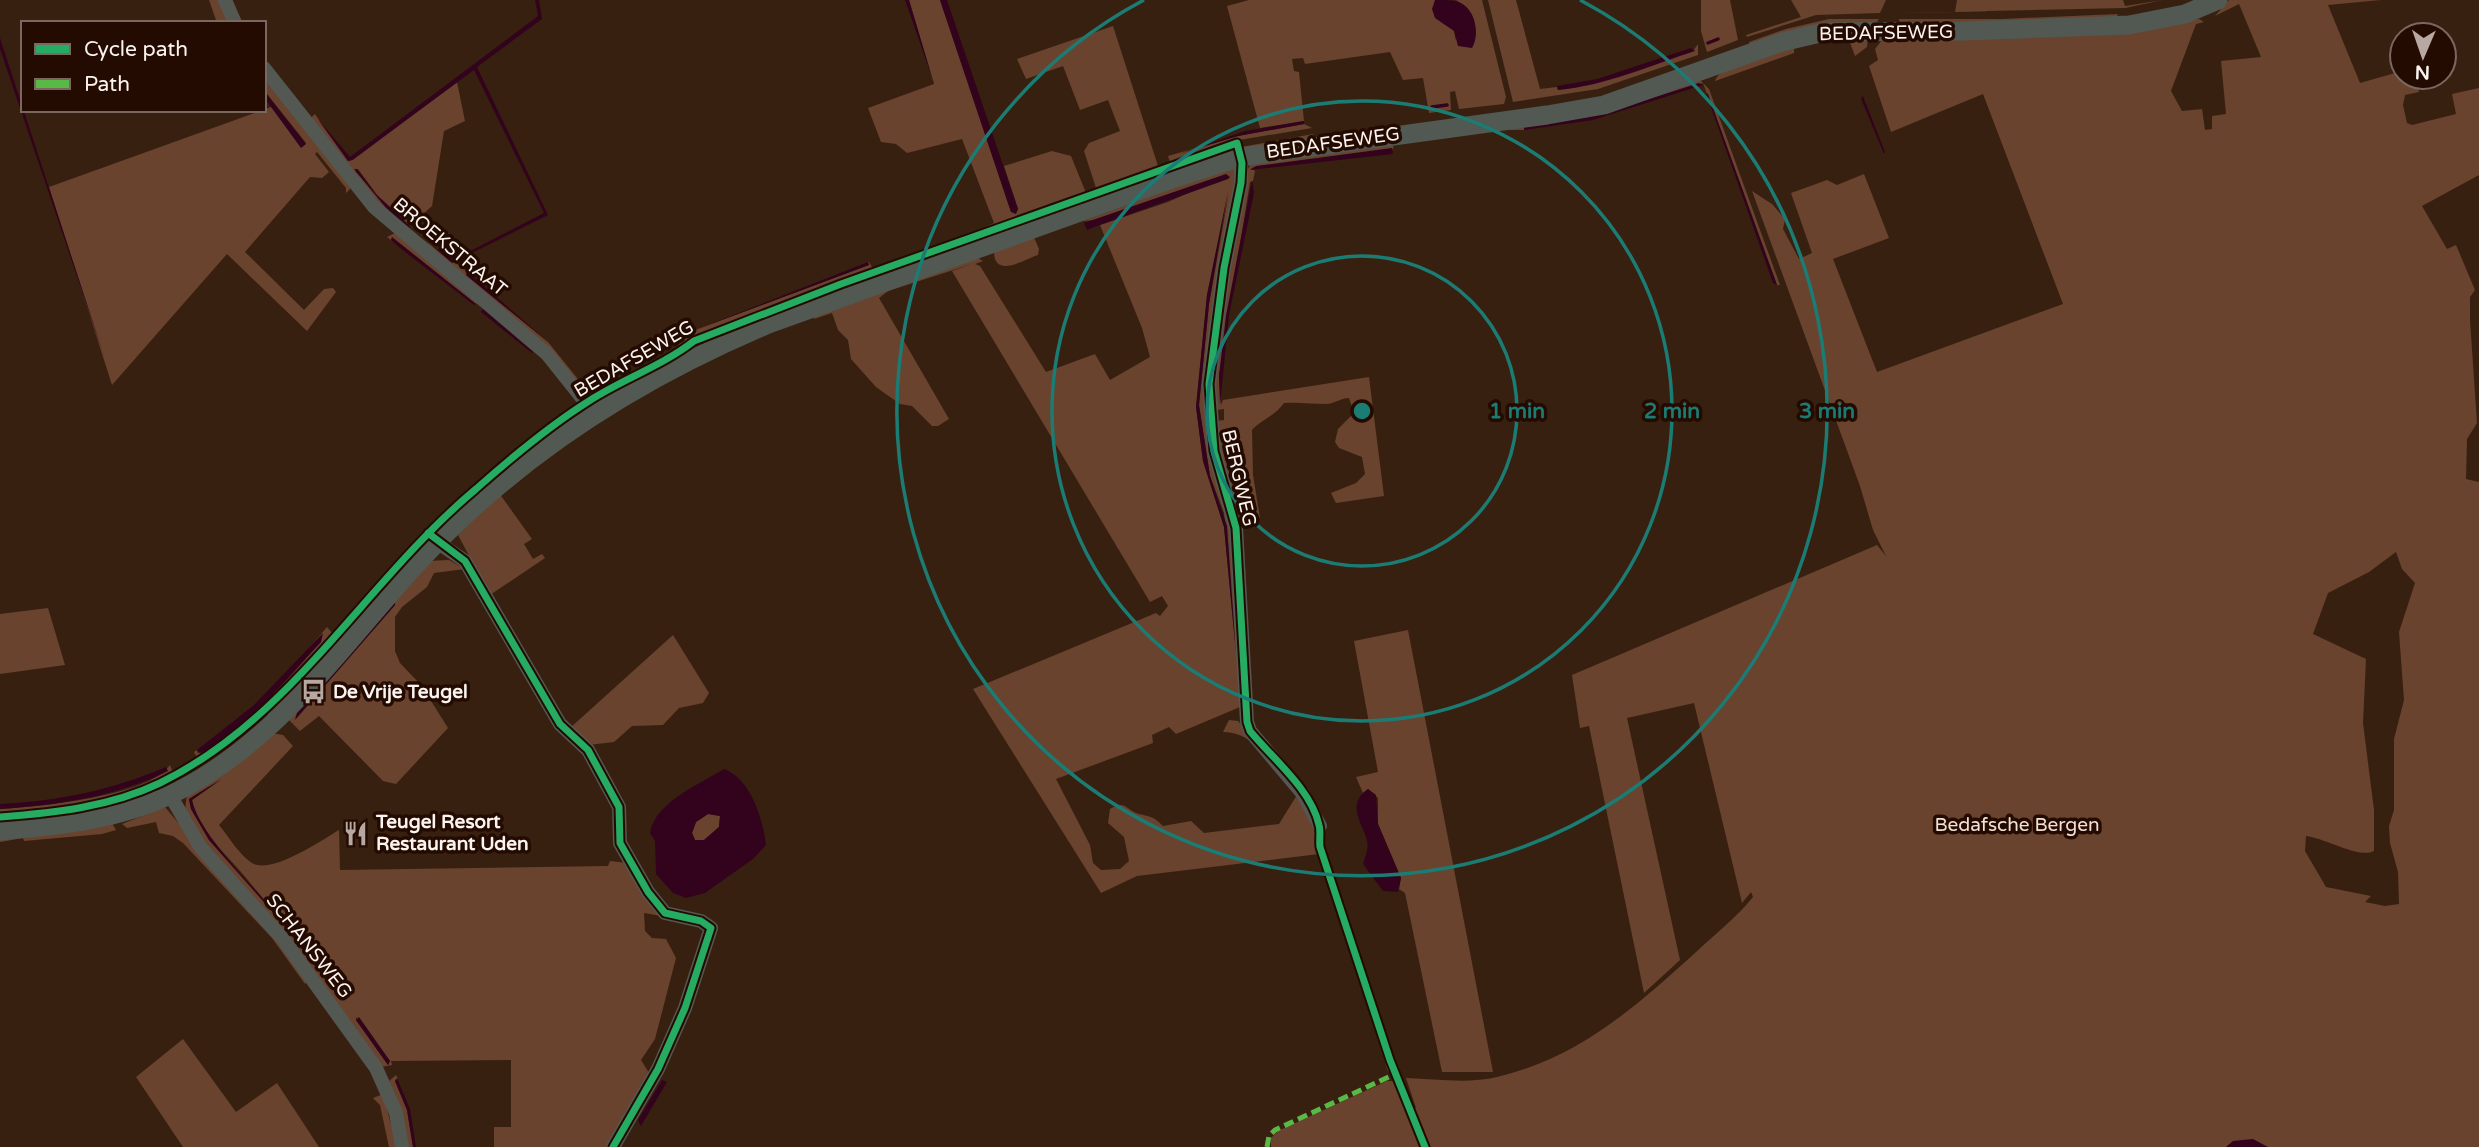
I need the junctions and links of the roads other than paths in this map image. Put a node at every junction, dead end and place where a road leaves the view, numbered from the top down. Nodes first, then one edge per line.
1 (225, 0) edge
2 (2218, 0) edge
3 (234, 21) edge
4 (266, 71) edge
5 (1241, 157) junction
6 (594, 413) junction
7 (437, 542) junction
8 (170, 795) junction
9 (1320, 826) dead end
10 (0, 831) edge
11 (402, 1147) edge
12 (613, 1147) edge

1 - 3 street
2 - 5 street, BEDAFSEWEG
4 - 6 street, BROEKSTRAAT
5 - 6 street, BEDAFSEWEG
5 - 9 street, BERGWEG
6 - 7 street, BEDAFSEWEG
7 - 8 street, BEDAFSEWEG
7 - 12 street
8 - 10 street, BEDAFSEWEG
8 - 11 street, SCHANSWEG

